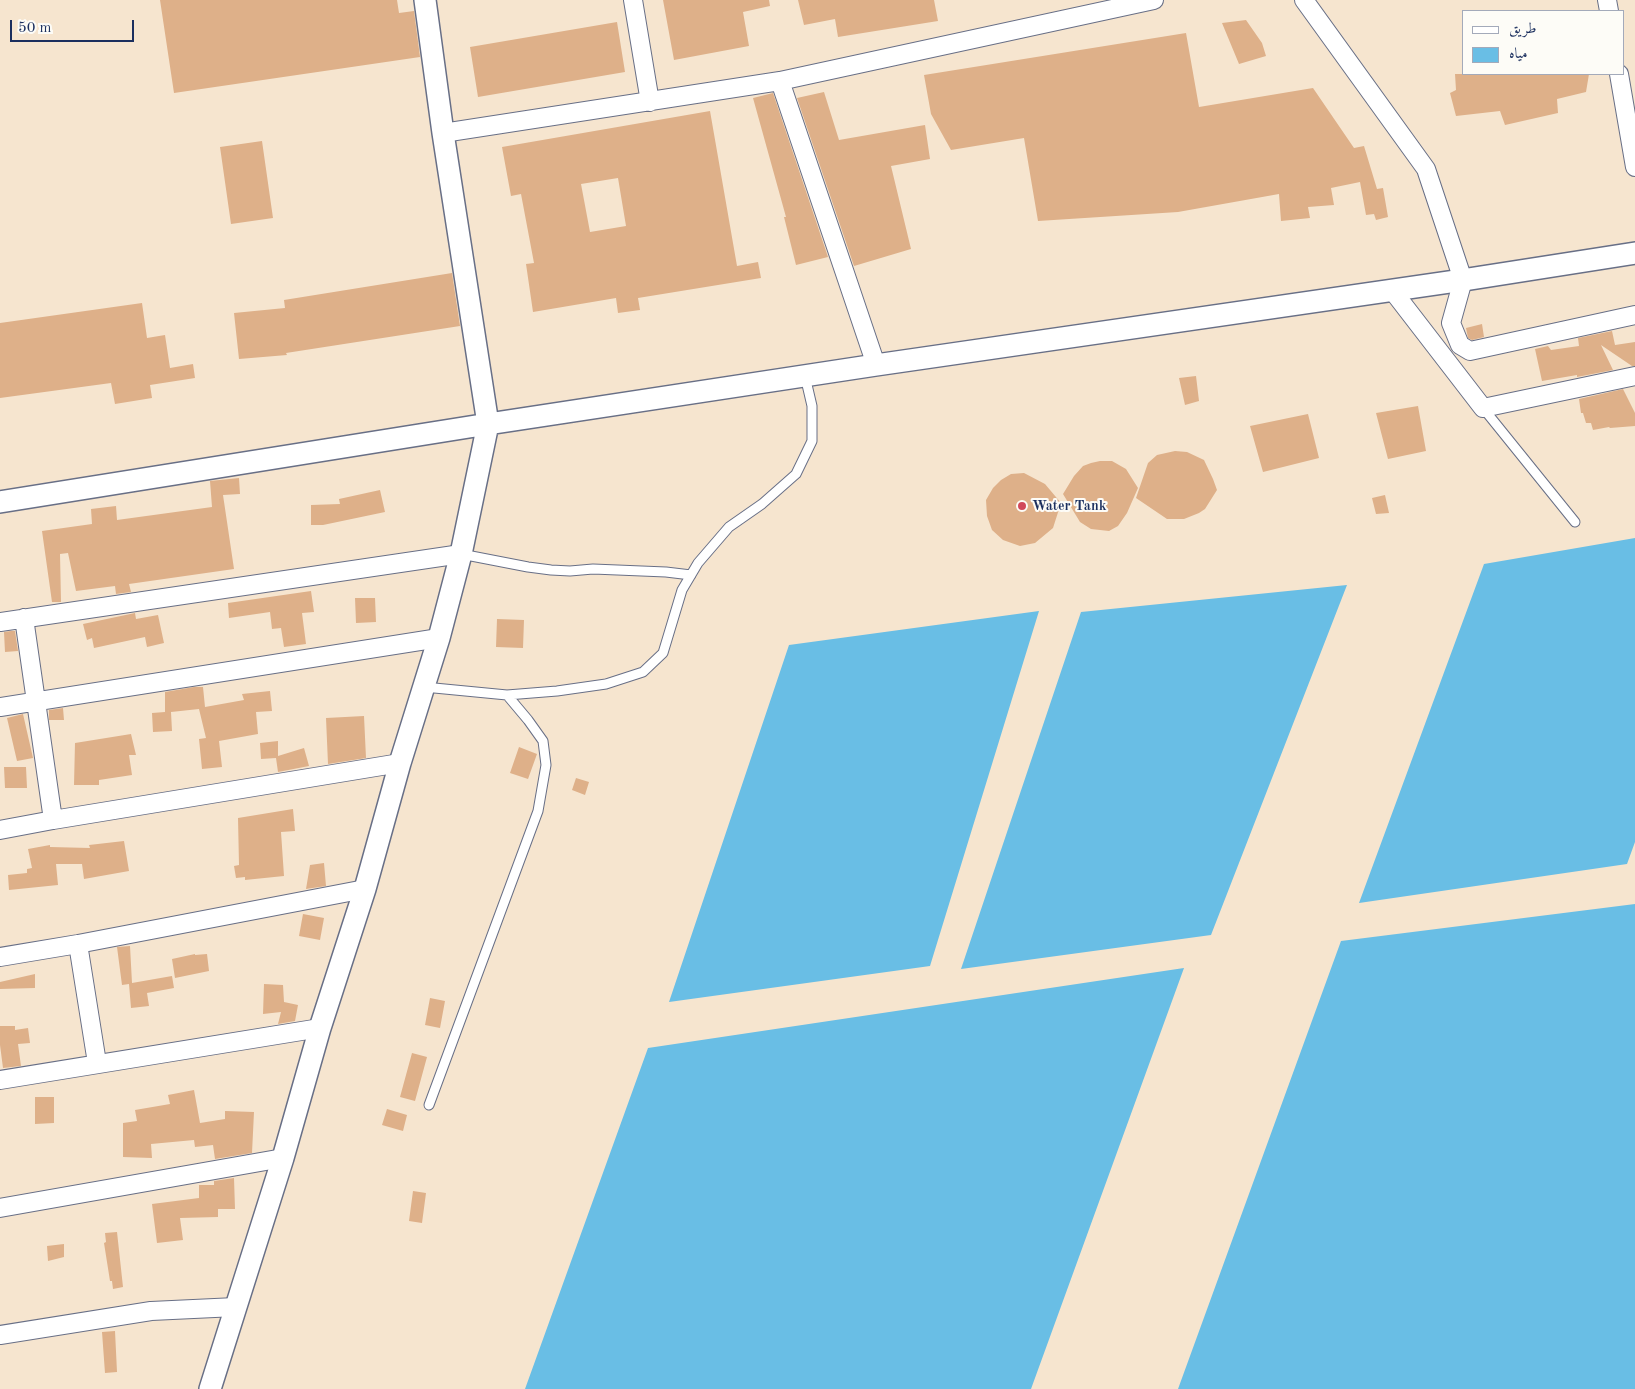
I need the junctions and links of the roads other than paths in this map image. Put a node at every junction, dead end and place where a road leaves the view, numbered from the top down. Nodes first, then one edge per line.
1 (425, 0) edge
2 (633, 0) edge
3 (1154, 0) edge
4 (1304, 0) edge
5 (1620, 75) edge
6 (780, 81) junction
7 (650, 102) junction
8 (1630, 104) edge
9 (443, 133) junction
10 (1635, 168) edge
11 (1635, 253) edge
12 (1463, 280) junction
13 (1392, 290) junction
14 (1635, 315) edge
15 (876, 365) junction
16 (805, 376) junction
17 (1635, 376) edge
18 (1483, 408) junction
19 (488, 424) junction
20 (0, 502) edge
21 (1575, 522) dead end
22 (461, 554) junction
23 (691, 575) junction
24 (24, 618) junction
25 (0, 622) edge
26 (439, 638) junction
27 (424, 687) junction
28 (507, 695) junction
29 (36, 701) junction
30 (0, 707) edge
31 (400, 762) junction
32 (54, 820) junction
33 (0, 830) edge
34 (365, 889) junction
35 (78, 944) junction
36 (0, 957) edge
37 (320, 1028) junction
38 (97, 1063) junction
39 (0, 1080) edge
40 (429, 1105) dead end
41 (283, 1158) junction
42 (0, 1208) edge
43 (236, 1307) junction
44 (0, 1335) edge
45 (210, 1389) edge

1 - 9 street
2 - 7 street
3 - 6 street
4 - 12 street
5 - 8 street
6 - 7 street
6 - 15 street
7 - 9 street
8 - 10 street
9 - 19 street
11 - 12 street
12 - 13 street
12 - 14 street
13 - 15 street
13 - 18 street
15 - 16 street
16 - 19 street
16 - 23 lane
17 - 18 street
18 - 21 lane
19 - 20 street
19 - 22 street
22 - 23 lane
22 - 24 street
22 - 26 street
23 - 28 lane
24 - 25 street
24 - 29 street
26 - 27 street
26 - 29 street
27 - 28 lane
27 - 31 street
28 - 40 lane
29 - 30 street
29 - 32 street
31 - 32 street
31 - 34 street
32 - 33 street
34 - 35 street
34 - 37 street
35 - 36 street
35 - 38 street
37 - 38 street
37 - 41 street
38 - 39 street
41 - 42 street
41 - 43 street
43 - 44 street
43 - 45 street

